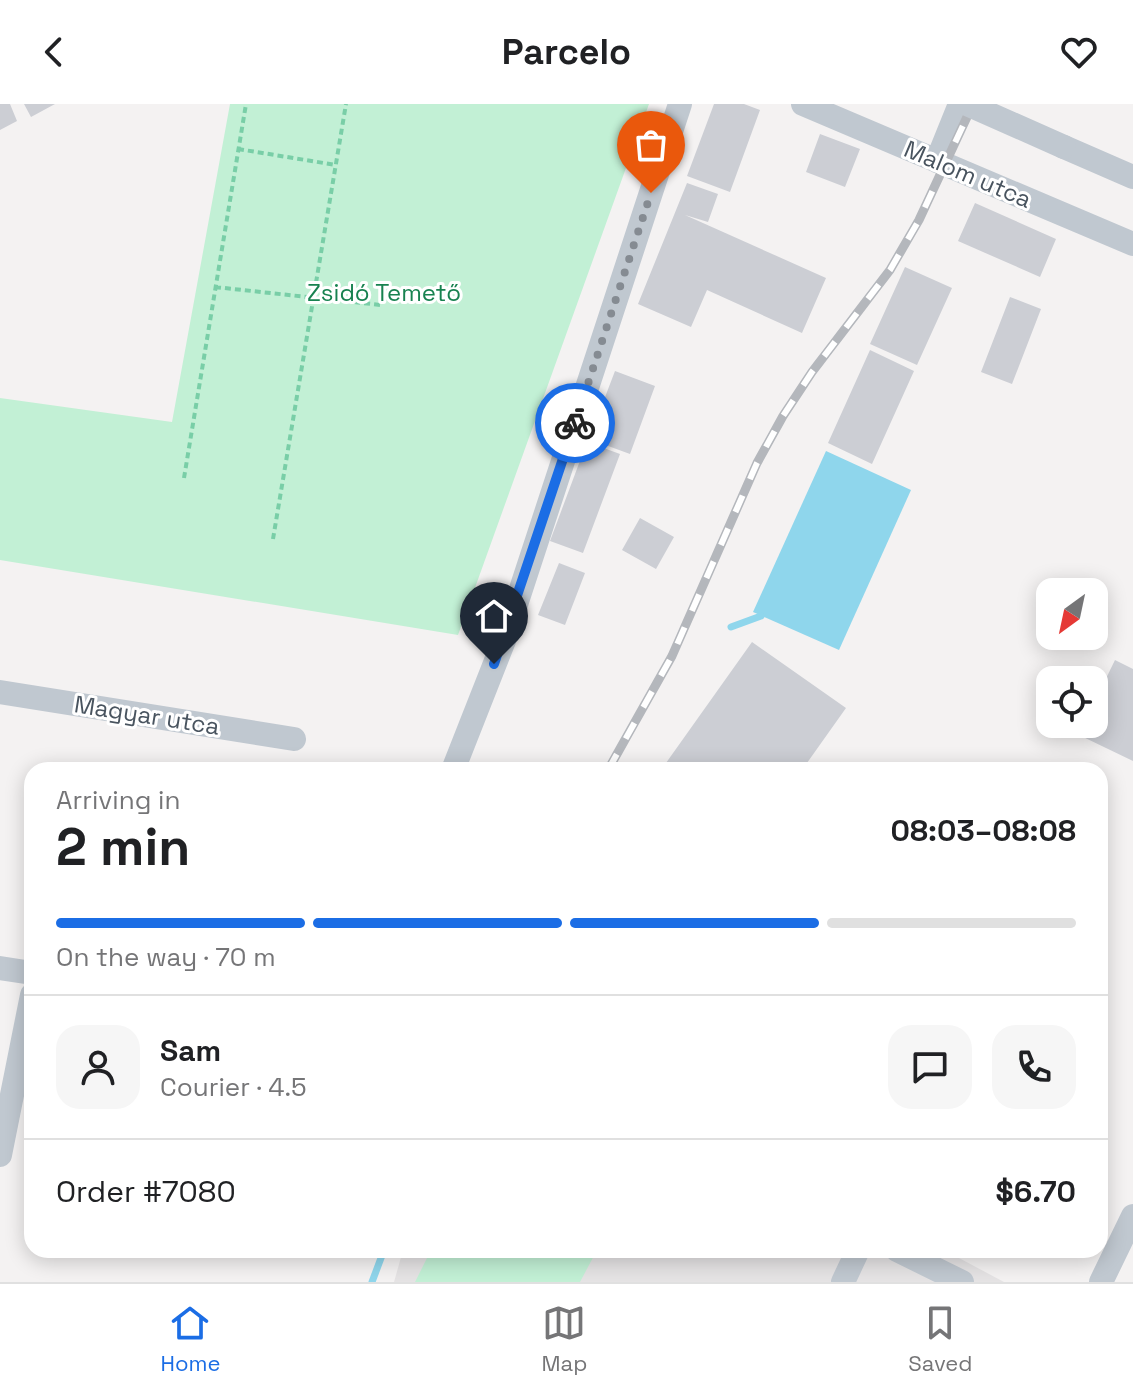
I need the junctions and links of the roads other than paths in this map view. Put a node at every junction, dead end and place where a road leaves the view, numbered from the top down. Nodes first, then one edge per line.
1 (680, 104) edge
2 (803, 104) edge
3 (960, 104) edge
4 (967, 104) edge
5 (937, 161) junction
6 (1133, 177) edge
7 (1133, 244) edge
8 (0, 692) edge
9 (294, 739) dead end
10 (456, 762) edge
11 (0, 968) edge
12 (24, 972) edge
13 (24, 1035) edge
14 (0, 1155) edge
15 (1133, 1216) edge
16 (854, 1258) edge
17 (913, 1258) edge
18 (843, 1282) edge
19 (962, 1282) edge
20 (1101, 1282) edge

1 - 10 street
2 - 5 street, Malom utca
3 - 5 street
4 - 6 street, bridge
5 - 7 street, Malom utca
8 - 9 street, Magyar utca
11 - 12 street
13 - 14 street
15 - 20 street
16 - 18 street
17 - 19 street

